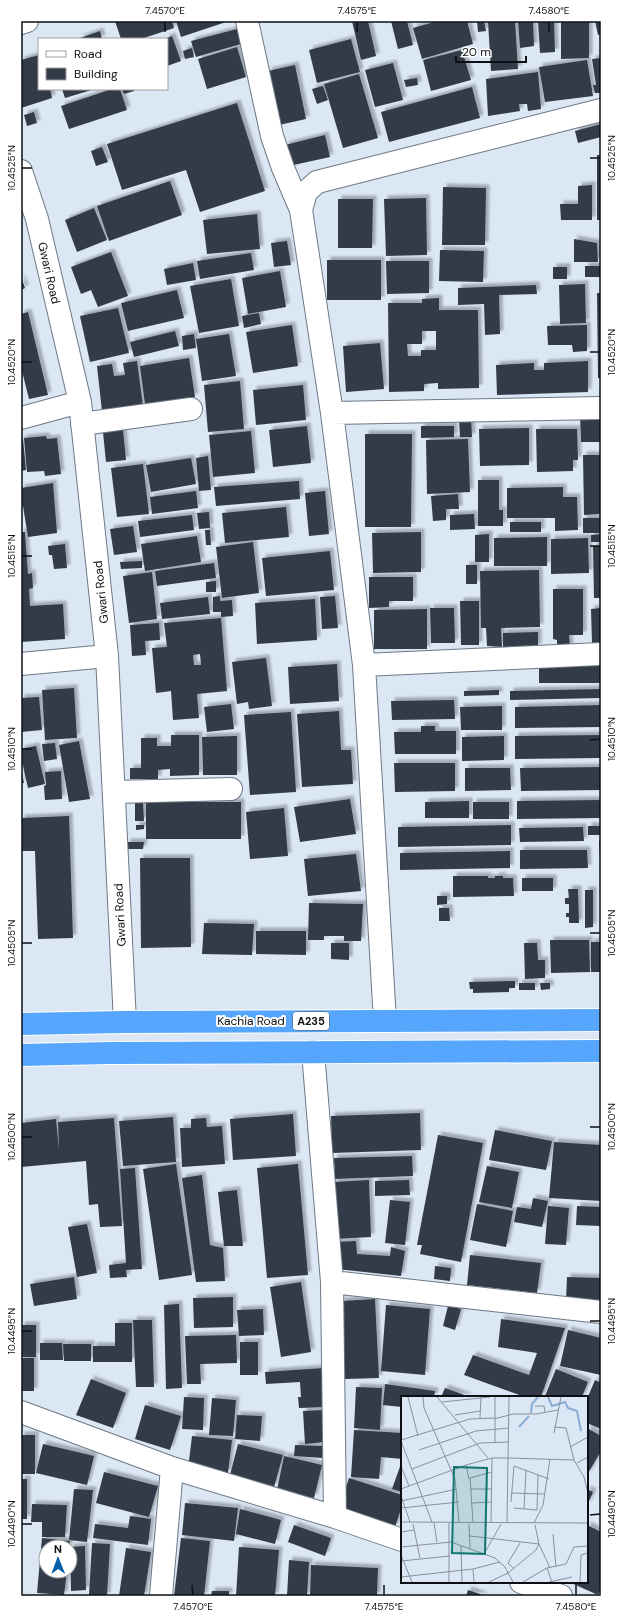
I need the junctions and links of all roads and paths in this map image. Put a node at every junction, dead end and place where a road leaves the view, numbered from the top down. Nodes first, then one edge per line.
1 (27, 21) edge
2 (247, 21) edge
3 (21, 23) edge
4 (601, 110) edge
5 (21, 171) edge
6 (301, 210) junction
7 (80, 402) junction
8 (601, 408) edge
9 (191, 409) dead end
10 (332, 413) junction
11 (21, 418) edge
12 (82, 424) junction
13 (601, 654) edge
14 (108, 656) junction
15 (21, 664) edge
16 (364, 665) junction
17 (231, 789) dead end
18 (114, 792) junction
19 (601, 1020) edge
20 (385, 1021) junction
21 (125, 1022) junction
22 (21, 1024) edge
23 (601, 1051) edge
24 (314, 1052) junction
25 (21, 1055) edge
26 (332, 1282) junction
27 (601, 1312) edge
28 (21, 1412) edge
29 (172, 1468) junction
30 (335, 1517) junction
31 (401, 1540) edge
32 (524, 1583) edge
33 (161, 1596) edge
34 (561, 1596) edge

1 - 3 street
2 - 6 street
4 - 6 street
5 - 7 street, Gwari Road
6 - 10 street
7 - 11 street
7 - 12 street, Gwari Road
8 - 10 street
9 - 12 street
10 - 16 street
12 - 14 street, Gwari Road
13 - 16 street
14 - 15 street
14 - 18 street, Gwari Road
16 - 20 street
17 - 18 street
18 - 21 street, Gwari Road
19 - 20 highway, Kachia Road / A235
20 - 21 highway, Kachia Road / A235
21 - 22 highway, Kachia Road / A235
23 - 24 highway
24 - 25 highway
24 - 26 street
26 - 27 street
26 - 30 street
28 - 29 street
29 - 30 street
29 - 33 street
30 - 31 street
32 - 34 street

